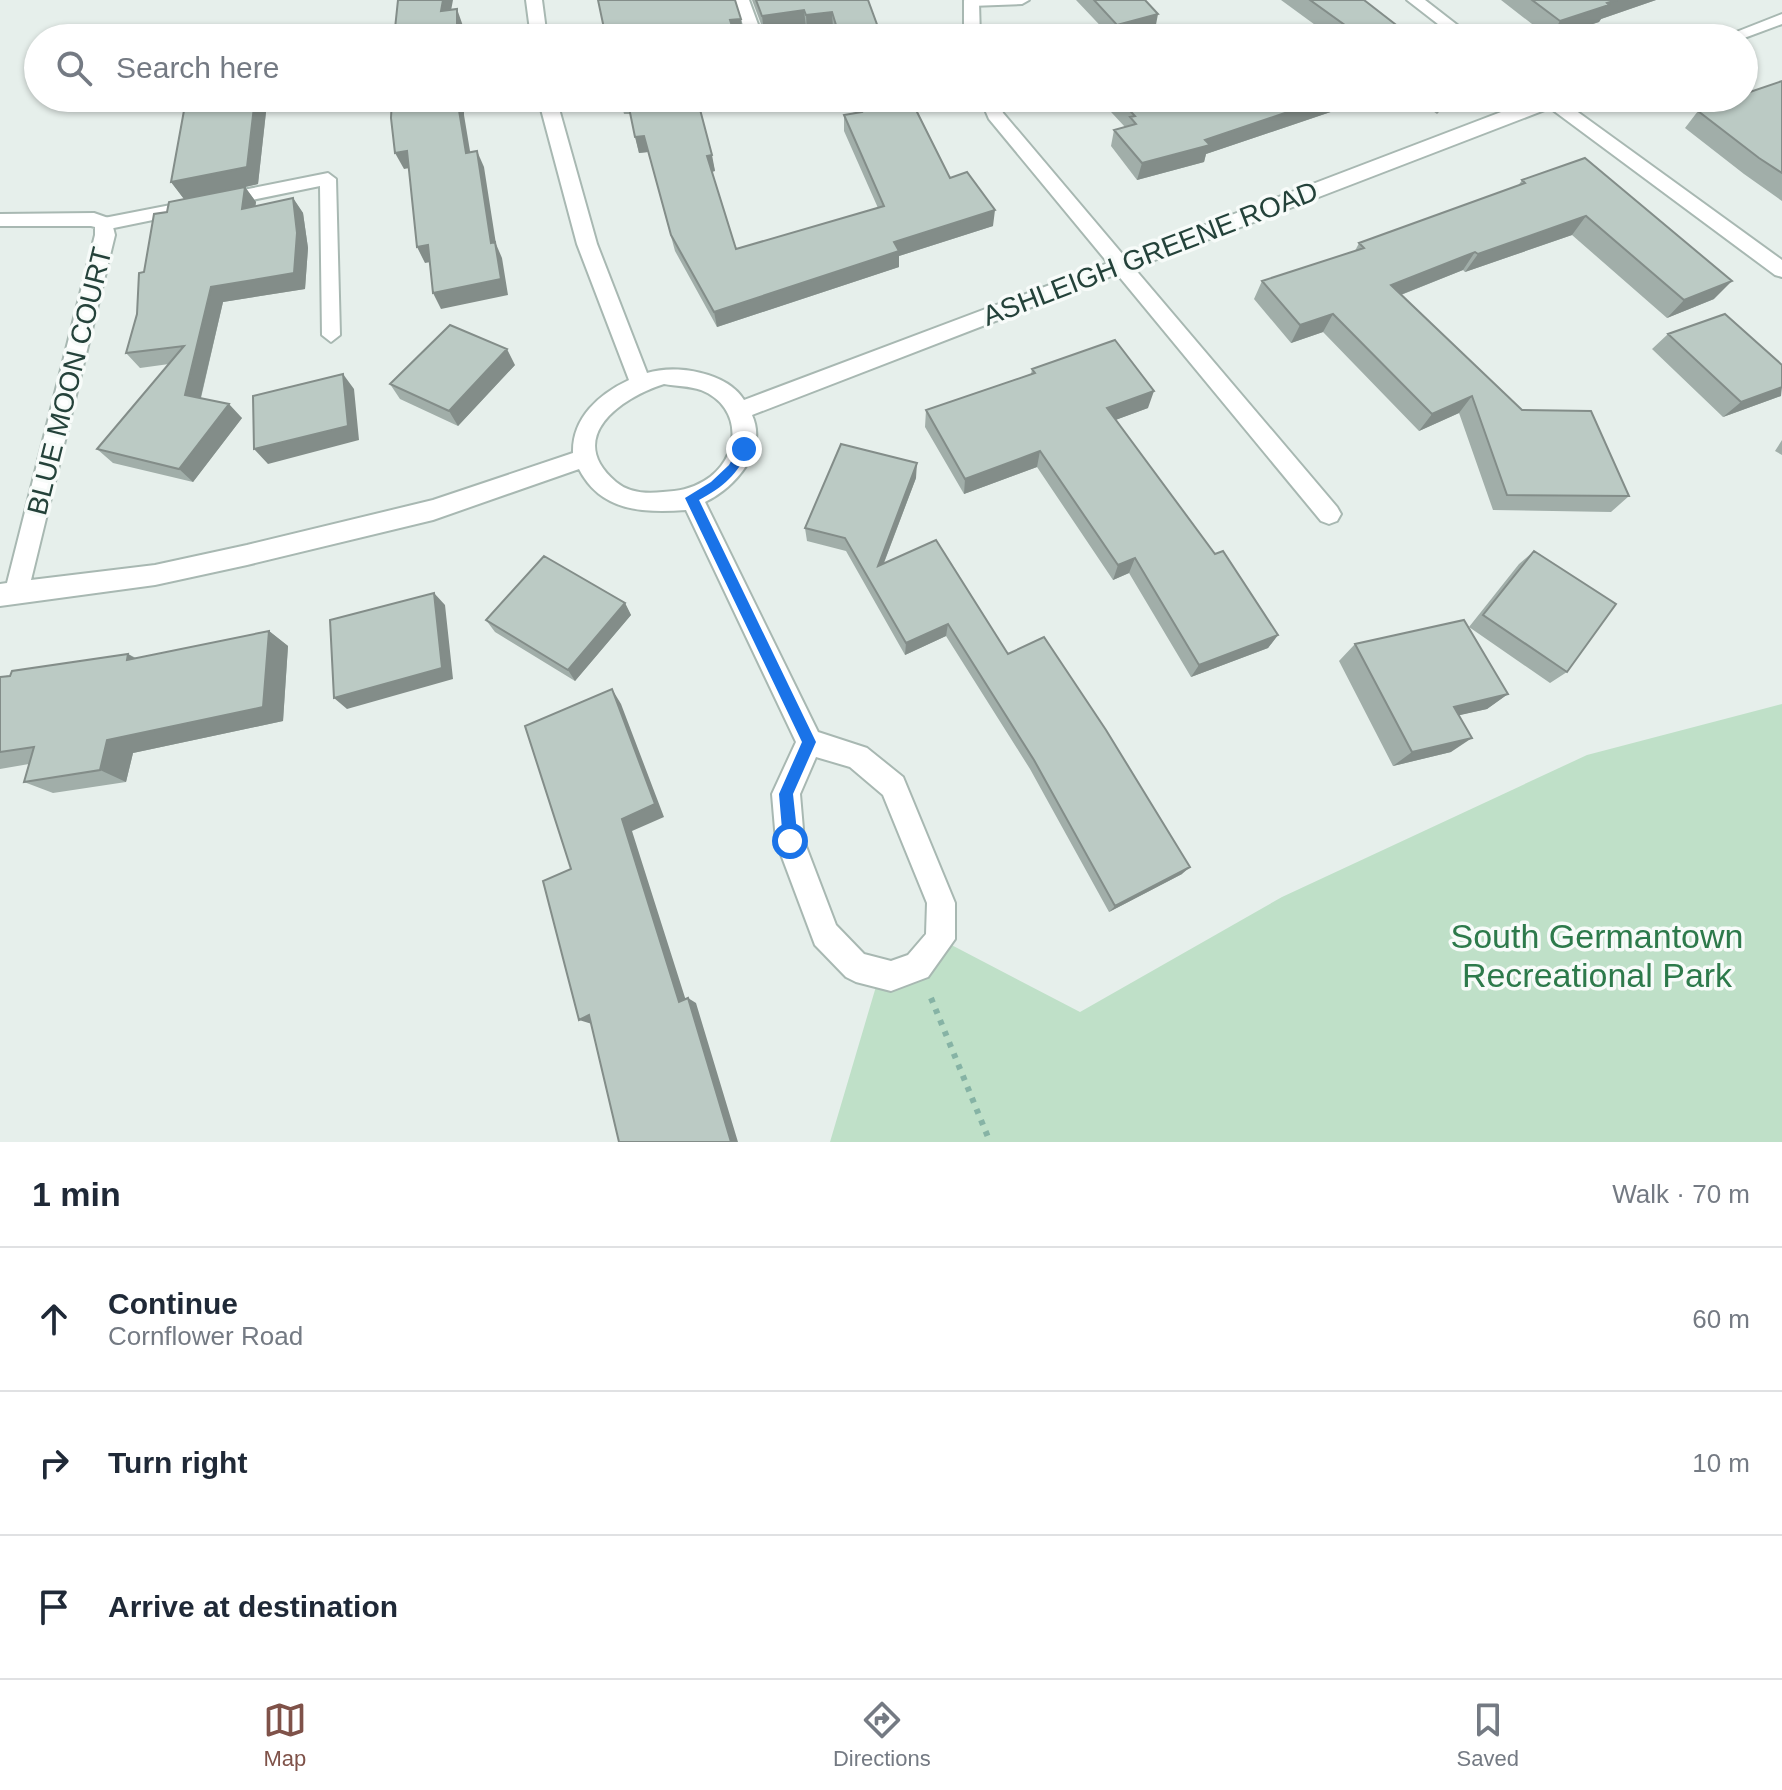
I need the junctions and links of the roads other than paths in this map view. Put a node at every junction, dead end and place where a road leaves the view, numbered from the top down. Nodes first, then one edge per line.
1 (534, 0) edge
2 (742, 0) edge
3 (1022, 0) edge
4 (1415, 0) edge
5 (971, 2) joint
6 (1782, 19) edge
7 (537, 24) edge
8 (750, 24) edge
9 (972, 24) edge
10 (1447, 24) edge
11 (1758, 28) edge
12 (551, 112) edge
13 (994, 112) edge
14 (1519, 112) edge
15 (1570, 112) edge
16 (0, 220) edge
17 (104, 224) junction
18 (1120, 264) junction
19 (1782, 270) edge
20 (331, 335) dead end
21 (640, 381) junction
22 (741, 410) junction
23 (585, 458) junction
24 (692, 498) junction
25 (1329, 514) dead end
26 (8, 594) edge
27 (809, 742) junction

1 - 7 street
2 - 8 lane
3 - 5 lane
4 - 10 street
5 - 9 street
6 - 11 street
12 - 21 street
13 - 18 street
14 - 18 street, ASHLEIGH GREENE ROAD
15 - 19 street
16 - 17 street, BLUE MOON COURT
17 - 20 lane
17 - 26 street, BLUE MOON COURT
18 - 22 street, ASHLEIGH GREENE ROAD
18 - 25 street
21 - 22 street
21 - 23 street
22 - 24 street
23 - 24 street
23 - 26 street
24 - 27 street
27 - 27 street

